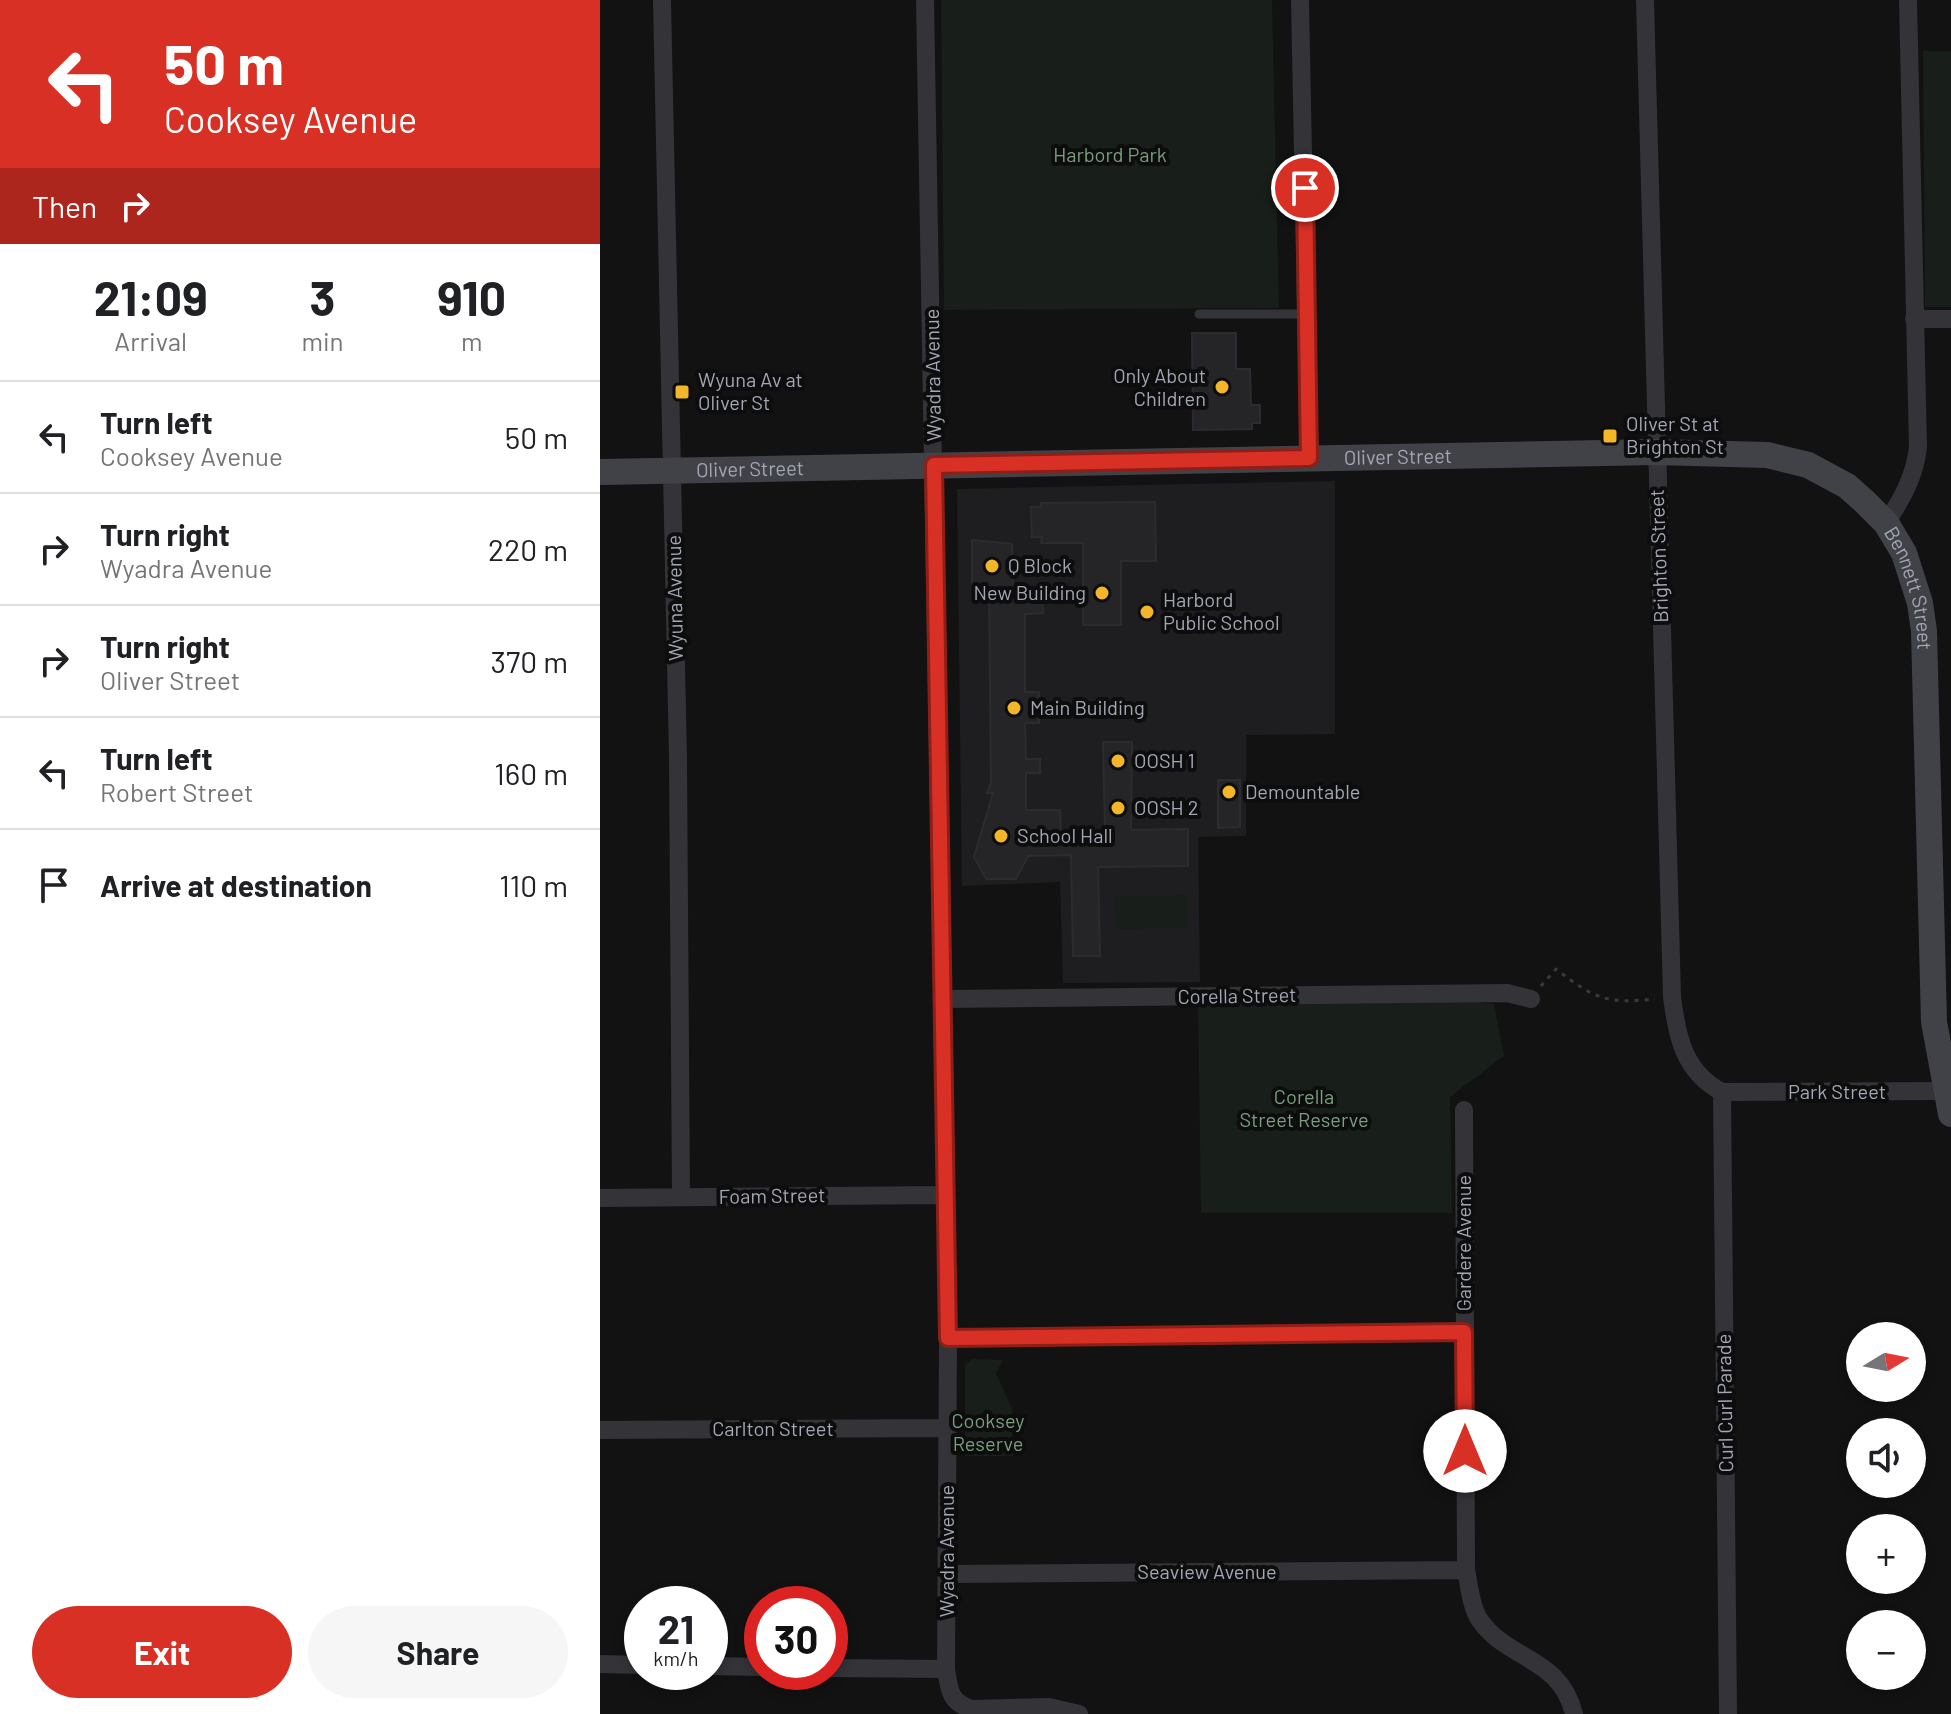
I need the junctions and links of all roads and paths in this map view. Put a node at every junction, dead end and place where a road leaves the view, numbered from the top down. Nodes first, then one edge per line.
1 (662, 0) edge
2 (925, 0) edge
3 (1300, 0) edge
4 (1645, 0) edge
5 (1908, 0) edge
6 (1199, 314) dead end
7 (1308, 314) junction
8 (1914, 319) junction
9 (1951, 319) edge
10 (1656, 452) junction
11 (1309, 458) junction
12 (934, 465) junction
13 (672, 470) junction
14 (600, 472) edge
15 (1886, 523) junction
16 (1672, 997) junction
17 (942, 999) junction
18 (1531, 999) joint
19 (1722, 1092) junction
20 (1949, 1099) edge
21 (1464, 1110) dead end
22 (943, 1195) junction
23 (681, 1197) junction
24 (600, 1198) edge
25 (1464, 1332) junction
26 (948, 1338) junction
27 (947, 1428) junction
28 (600, 1430) edge
29 (1466, 1570) junction
30 (948, 1574) junction
31 (600, 1664) edge
32 (624, 1665) edge
33 (848, 1668) edge
34 (946, 1669) junction
35 (1075, 1713) edge
36 (1574, 1714) edge
37 (1728, 1714) edge

1 - 13 street, Wyuna Avenue
2 - 12 street, Wyadra Avenue
3 - 7 street
4 - 10 street, Brighton Street
5 - 8 street, Bennett Street
6 - 7 lane
7 - 11 street
8 - 9 street
8 - 15 street, Bennett Street
10 - 11 main road, Oliver Street
10 - 15 main road, Oliver Street
10 - 16 street, Brighton Street
11 - 12 main road, Oliver Street
12 - 13 main road, Oliver Street
12 - 17 street, Wyadra Avenue
13 - 14 main road, Oliver Street
13 - 23 street, Wyuna Avenue
15 - 20 main road, Bennett Street
16 - 18 path
16 - 19 street, Brighton Street
17 - 18 street, Corella Street
17 - 22 street, Wyadra Avenue
19 - 20 street, Park Street
19 - 37 street, Curl Curl Parade
21 - 25 street, Gardere Avenue
22 - 23 street, Foam Street
22 - 26 street, Wyadra Avenue
23 - 24 street, Foam Street
25 - 26 street
25 - 29 street, Gardere Avenue
26 - 27 street, Wyadra Avenue
27 - 28 street, Carlton Street
27 - 30 street, Wyadra Avenue
29 - 30 street, Seaview Avenue
29 - 36 street, Gardere Avenue
30 - 34 street, Wyadra Avenue
31 - 32 street
33 - 34 street
34 - 35 street, Wyadra Avenue

